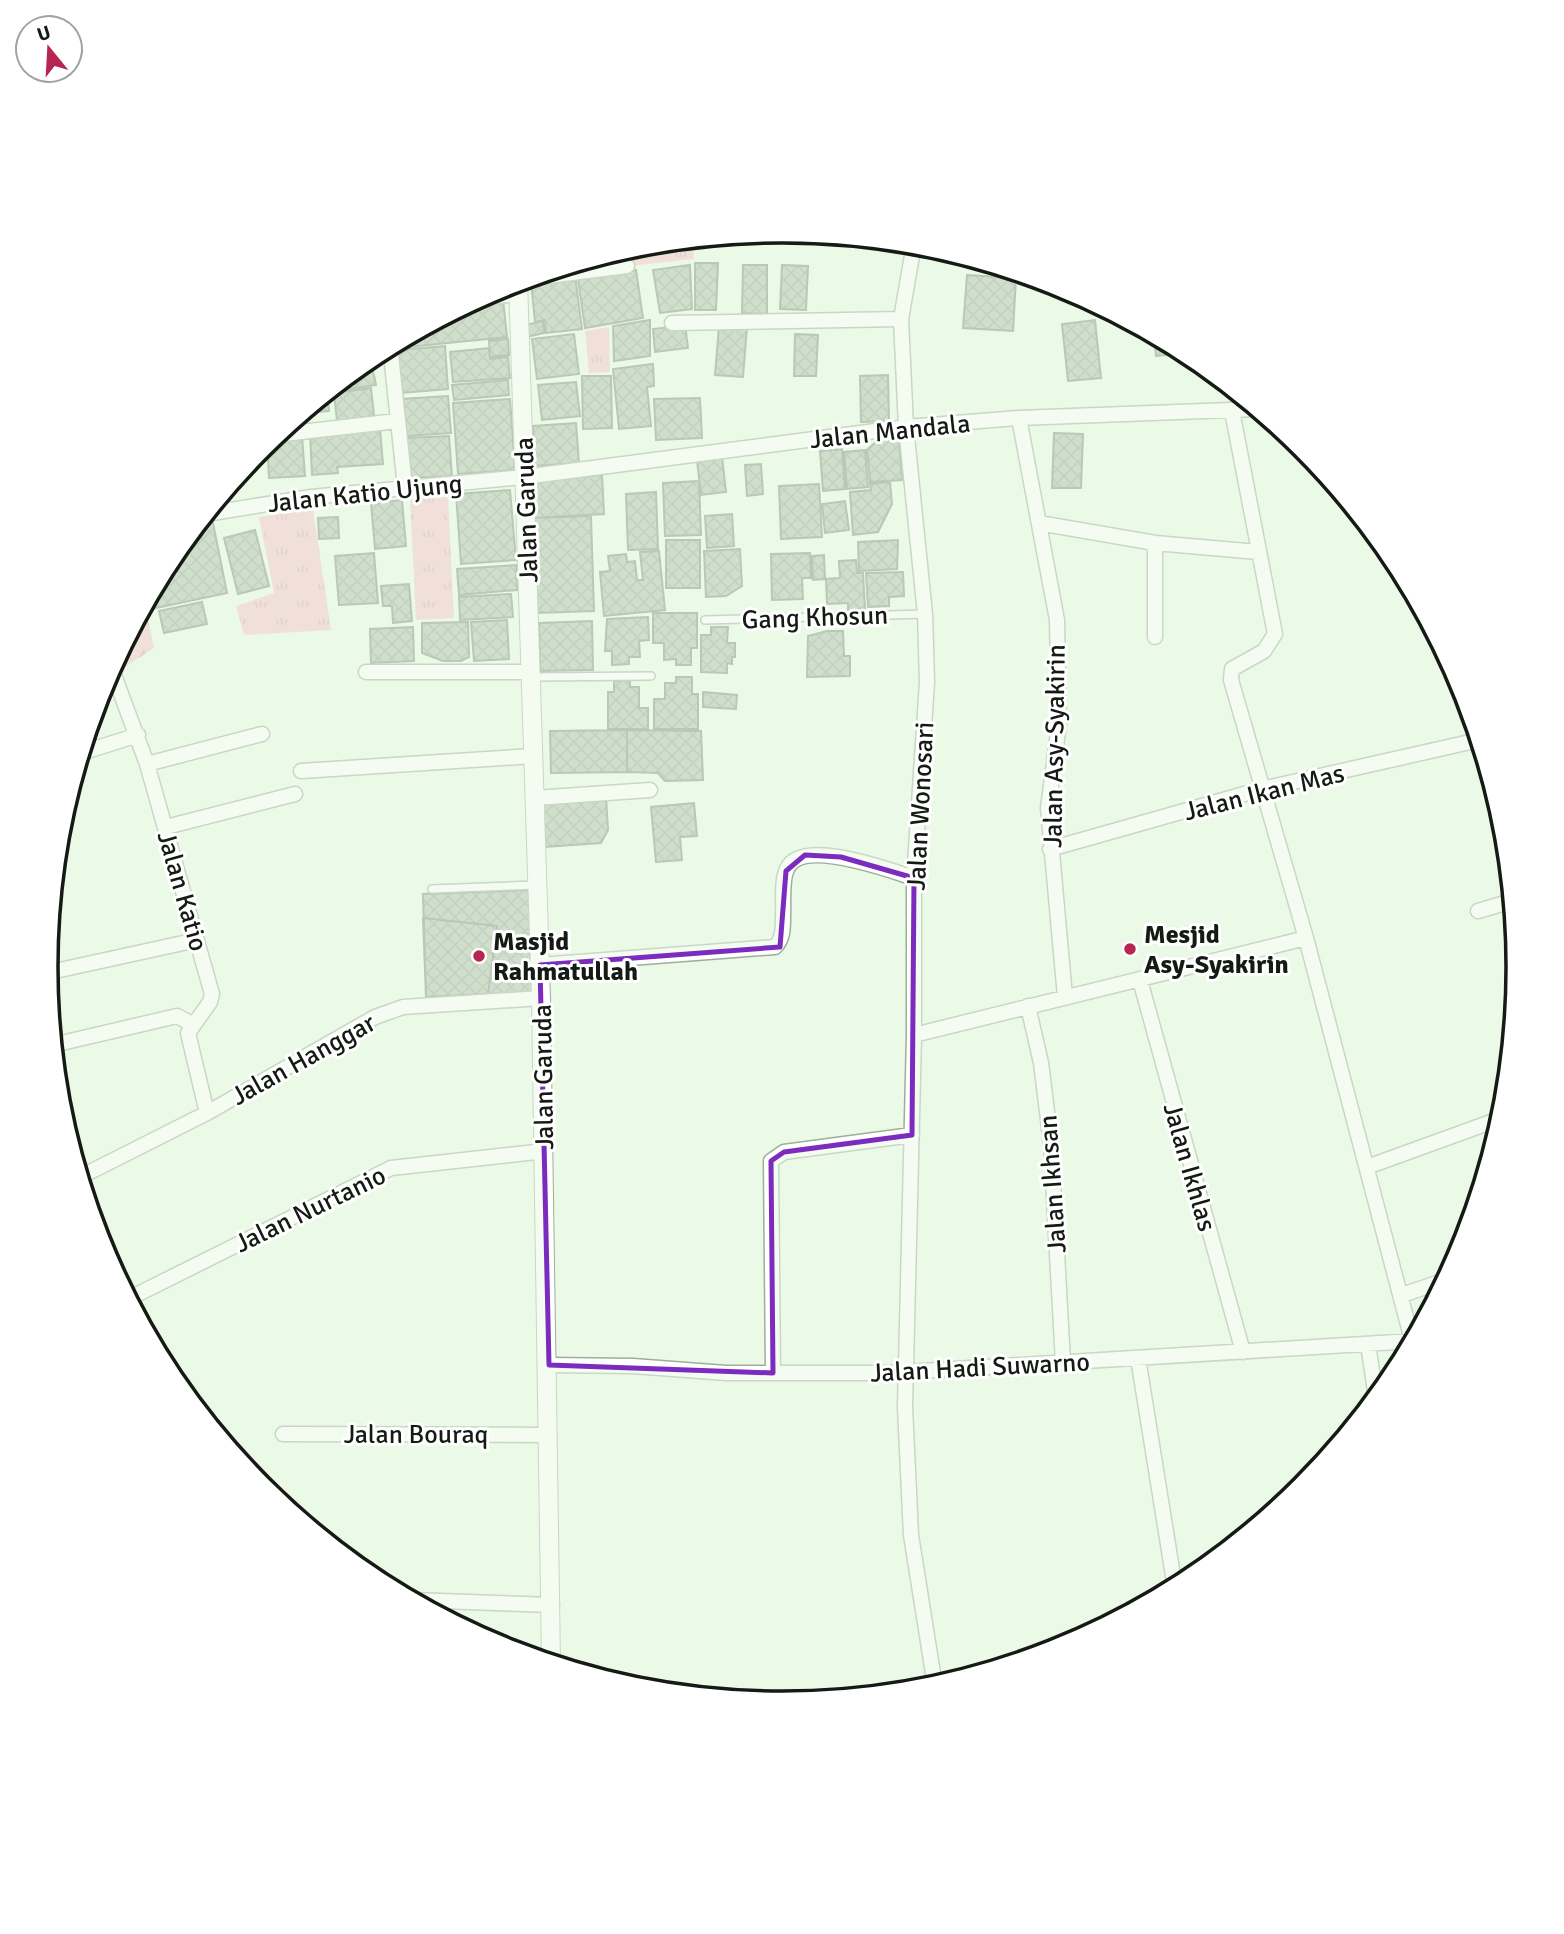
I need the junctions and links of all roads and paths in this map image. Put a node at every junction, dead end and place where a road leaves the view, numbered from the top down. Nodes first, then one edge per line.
1 (912, 255) edge
2 (628, 266) dead end
3 (558, 278) edge
4 (520, 292) edge
5 (901, 319) junction
6 (672, 323) dead end
7 (391, 358) edge
8 (1245, 410) edge
9 (1232, 411) junction
10 (1019, 418) junction
11 (397, 421) junction
12 (906, 428) junction
13 (293, 433) edge
14 (524, 477) junction
15 (405, 487) junction
16 (218, 512) edge
17 (1039, 523) junction
18 (1155, 543) junction
19 (1258, 552) junction
20 (925, 614) junction
21 (705, 620) dead end
22 (1155, 637) dead end
23 (366, 672) dead end
24 (531, 674) junction
25 (651, 676) dead end
26 (117, 681) edge
27 (262, 734) dead end
28 (138, 735) junction
29 (1470, 742) edge
30 (91, 750) edge
31 (534, 756) junction
32 (147, 764) junction
33 (301, 771) dead end
34 (1262, 789) junction
35 (650, 790) dead end
36 (295, 794) dead end
37 (535, 798) junction
38 (166, 827) junction
39 (1050, 849) junction
40 (914, 878) junction
41 (538, 885) junction
42 (432, 889) dead end
43 (1503, 904) edge
44 (1478, 911) dead end
45 (1306, 938) junction
46 (197, 940) junction
47 (540, 965) junction
48 (58, 970) edge
49 (1140, 980) junction
50 (1065, 997) junction
51 (541, 998) junction
52 (1028, 1006) junction
53 (192, 1024) junction
54 (914, 1035) junction
55 (62, 1043) edge
56 (207, 1113) junction
57 (1489, 1123) edge
58 (912, 1135) junction
59 (545, 1151) junction
60 (1367, 1167) junction
61 (88, 1173) edge
62 (1433, 1284) edge
63 (136, 1294) edge
64 (1402, 1295) junction
65 (1410, 1327) edge
66 (1401, 1341) edge
67 (1368, 1344) junction
68 (1243, 1352) junction
69 (1138, 1358) junction
70 (1063, 1363) junction
71 (549, 1365) junction
72 (906, 1371) junction
73 (773, 1373) junction
74 (1374, 1384) edge
75 (282, 1434) dead end
76 (549, 1435) junction
77 (1173, 1576) edge
78 (432, 1601) edge
79 (552, 1605) junction
80 (551, 1654) edge
81 (933, 1675) edge

1 - 5 street, Jalan Wonosari
2 - 3 street
4 - 14 street, Jalan Garuda
5 - 6 street
5 - 12 street, Jalan Wonosari
7 - 11 street
8 - 9 street, Jalan Mandala
9 - 10 street, Jalan Mandala
9 - 19 street
10 - 12 street, Jalan Mandala
10 - 17 street, Jalan Asy-Syakirin
11 - 13 street
11 - 15 street
12 - 14 street, Jalan Mandala
12 - 20 street, Jalan Wonosari
14 - 15 street, Jalan Katio Ujung
14 - 24 street, Jalan Garuda
15 - 16 street, Jalan Katio Ujung
17 - 18 street
17 - 39 street, Jalan Asy-Syakirin
18 - 19 street
18 - 22 street
19 - 34 street
20 - 21 lane, Gang Khosun
20 - 40 street, Jalan Wonosari
23 - 24 street
24 - 25 lane
24 - 31 street, Jalan Garuda
26 - 28 street, Jalan Katio
27 - 32 street
28 - 30 street
28 - 32 street, Jalan Katio
29 - 34 street, Jalan Ikan Mas
31 - 33 street
31 - 37 street, Jalan Garuda
32 - 38 street, Jalan Katio
34 - 39 street, Jalan Ikan Mas
34 - 45 street
35 - 37 street
36 - 38 street
37 - 41 street, Jalan Garuda
38 - 46 street, Jalan Katio
39 - 50 street, Jalan Asy-Syakirin
40 - 47 street
40 - 54 street, Jalan Wonosari
41 - 42 lane
41 - 47 street, Jalan Garuda
43 - 44 street
45 - 49 street
45 - 60 street
46 - 48 street
46 - 53 street, Jalan Katio
47 - 51 street, Jalan Garuda
49 - 50 street
49 - 68 street, Jalan Ikhlas
50 - 52 street
51 - 56 street, Jalan Hanggar
51 - 59 street, Jalan Garuda
52 - 54 street
52 - 70 street, Jalan Ikhsan
53 - 55 street
53 - 56 street
54 - 58 street, Jalan Wonosari
56 - 61 street, Jalan Hanggar
57 - 60 street
58 - 72 street, Jalan Wonosari
58 - 73 street
59 - 63 street, Jalan Nurtanio
59 - 71 street, Jalan Garuda
60 - 64 street
62 - 64 street
64 - 65 street
66 - 67 street, Jalan Hadi Suwarno
67 - 68 street, Jalan Hadi Suwarno
67 - 74 street
68 - 69 street, Jalan Hadi Suwarno
69 - 70 street, Jalan Hadi Suwarno
69 - 77 street
70 - 72 street, Jalan Hadi Suwarno
71 - 73 street, Jalan Hadi Suwarno
71 - 76 street, Jalan Garuda
72 - 73 street, Jalan Hadi Suwarno
72 - 81 street, Jalan Wonosari
75 - 76 street, Jalan Bouraq
76 - 79 street, Jalan Garuda
78 - 79 street
79 - 80 street, Jalan Garuda

